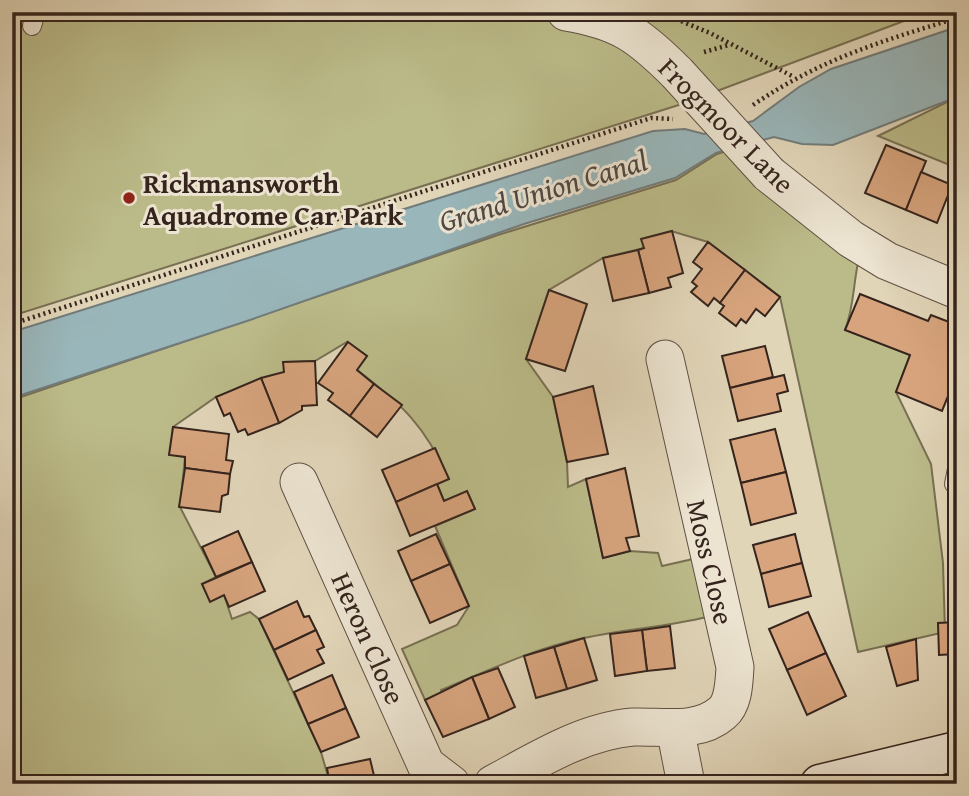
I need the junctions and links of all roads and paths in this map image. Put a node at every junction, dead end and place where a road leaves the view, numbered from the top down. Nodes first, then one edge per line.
1 (566, 12) edge
2 (658, 12) edge
3 (957, 18) edge
4 (794, 77) junction
5 (750, 108) dead end
6 (675, 119) dead end
7 (957, 290) edge
8 (12, 324) edge
9 (665, 359) dead end
10 (299, 482) dead end
11 (674, 728) junction
12 (957, 751) edge
13 (451, 784) edge
14 (493, 784) edge
15 (687, 784) edge
16 (820, 784) edge

1 - 7 street, Frogmoor Lane, bridge
2 - 4 path
3 - 4 path
4 - 5 path
6 - 8 path
9 - 11 street, Moss Close
10 - 13 street, Heron Close
11 - 14 street
11 - 15 street
12 - 16 street

